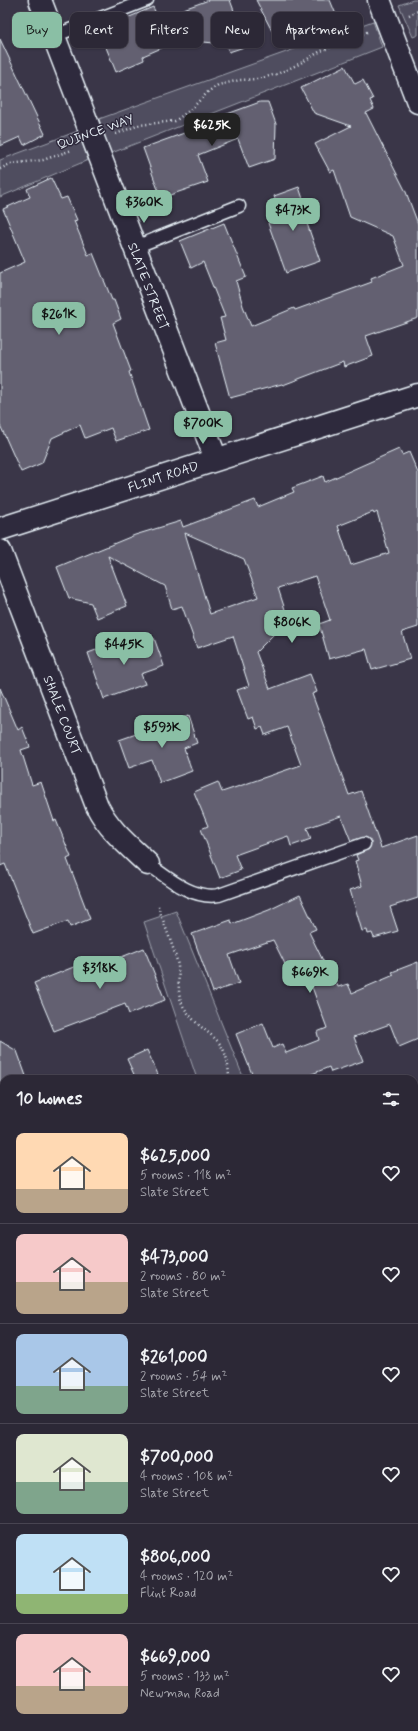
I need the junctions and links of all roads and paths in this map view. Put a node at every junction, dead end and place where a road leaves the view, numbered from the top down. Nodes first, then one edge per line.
1 (40, 0) edge
2 (147, 0) edge
3 (380, 0) edge
4 (45, 12) edge
5 (388, 24) junction
6 (62, 33) edge
7 (59, 48) edge
8 (418, 102) edge
9 (94, 142) junction
10 (0, 169) edge
11 (239, 206) dead end
12 (135, 248) junction
13 (418, 395) edge
14 (216, 459) junction
15 (0, 529) edge
16 (0, 551) edge
17 (364, 844) dead end
18 (148, 864) joint
19 (158, 906) dead end
20 (229, 1075) edge

1 - 4 street, SLATE STREET
2 - 6 lane
3 - 5 street
5 - 8 street
5 - 9 path, QUINCE WAY
7 - 9 street, SLATE STREET
9 - 10 path, QUINCE WAY
9 - 12 street, SLATE STREET
11 - 12 lane
12 - 14 street, SLATE STREET
13 - 14 street, FLINT ROAD
14 - 15 street, FLINT ROAD
16 - 18 street, SHALE COURT
17 - 18 lane
19 - 20 path

